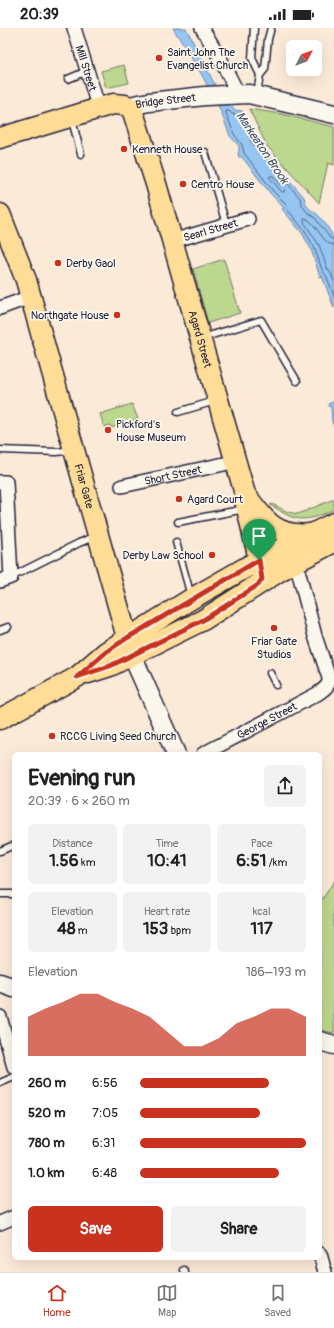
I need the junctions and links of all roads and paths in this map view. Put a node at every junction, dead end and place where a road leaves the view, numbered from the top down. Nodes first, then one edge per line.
1 (74, 28) edge
2 (202, 28) edge
3 (254, 28) edge
4 (271, 28) edge
5 (87, 71) junction
6 (260, 75) junction
7 (68, 79) dead end
8 (234, 95) junction
9 (257, 96) junction
10 (129, 106) junction
11 (99, 109) junction
12 (334, 114) edge
13 (71, 116) junction
14 (0, 138) edge
15 (205, 152) dead end
16 (81, 154) dead end
17 (0, 214) edge
18 (248, 219) dead end
19 (226, 224) junction
20 (172, 241) junction
21 (30, 297) junction
22 (0, 308) edge
23 (200, 339) junction
24 (297, 381) dead end
25 (218, 400) junction
26 (178, 412) dead end
27 (0, 450) edge
28 (75, 450) junction
29 (229, 463) junction
30 (0, 482) edge
31 (122, 486) dead end
32 (246, 501) junction
33 (178, 522) dead end
34 (334, 523) edge
35 (311, 534) junction
36 (98, 536) junction
37 (176, 542) dead end
38 (334, 542) edge
39 (259, 560) junction
40 (296, 562) junction
41 (5, 579) edge
42 (258, 585) junction
43 (191, 599) junction
44 (8, 627) dead end
45 (0, 630) edge
46 (130, 647) junction
47 (270, 673) dead end
48 (276, 685) dead end
49 (0, 719) edge
50 (174, 752) edge
51 (207, 752) edge
52 (12, 846) edge
53 (0, 851) edge
54 (0, 894) edge
55 (12, 894) edge
56 (0, 983) edge
57 (12, 987) edge
58 (0, 1017) edge
59 (322, 1042) edge
60 (334, 1045) edge
61 (12, 1060) edge
62 (12, 1078) edge
63 (0, 1083) edge
64 (12, 1218) edge
65 (0, 1223) edge
66 (321, 1260) edge
67 (324, 1272) edge

1 - 5 street, Mill Street
2 - 8 street
3 - 6 lane
4 - 6 lane
5 - 7 lane
5 - 11 street, Mill Street
6 - 9 lane
8 - 9 street, Bridge Street
8 - 10 street, Bridge Street
9 - 12 street, Bridge Street
10 - 11 main road, Bridge Street
10 - 20 main road, Agard Street
11 - 13 main road, Bridge Street
13 - 14 main road, Bridge Street
13 - 16 lane
15 - 19 lane
17 - 21 main road, Friar Gate
18 - 19 street, Searl Street
19 - 20 street, Searl Street
20 - 23 main road, Agard Street
21 - 22 street
21 - 28 main road, Friar Gate
23 - 24 lane
23 - 25 main road, Agard Street
25 - 26 lane
25 - 29 main road, Agard Street
27 - 28 lane
28 - 36 main road, Friar Gate
29 - 31 street, Short Street
29 - 32 main road, Agard Street
30 - 41 street
32 - 33 lane
32 - 35 main road, Agard Street
32 - 39 main road
34 - 35 main road
35 - 39 main road
36 - 41 lane
36 - 46 main road, Friar Gate
37 - 43 lane
38 - 40 main road
39 - 42 main road
39 - 43 main road
40 - 42 main road
40 - 51 street, George Street
42 - 46 main road
43 - 46 main road
44 - 45 lane
46 - 49 main road
46 - 50 street, Friar Gate
47 - 48 lane
52 - 53 lane
54 - 55 lane
56 - 57 street
58 - 61 street
59 - 60 street
62 - 63 lane
64 - 65 street
66 - 67 street

